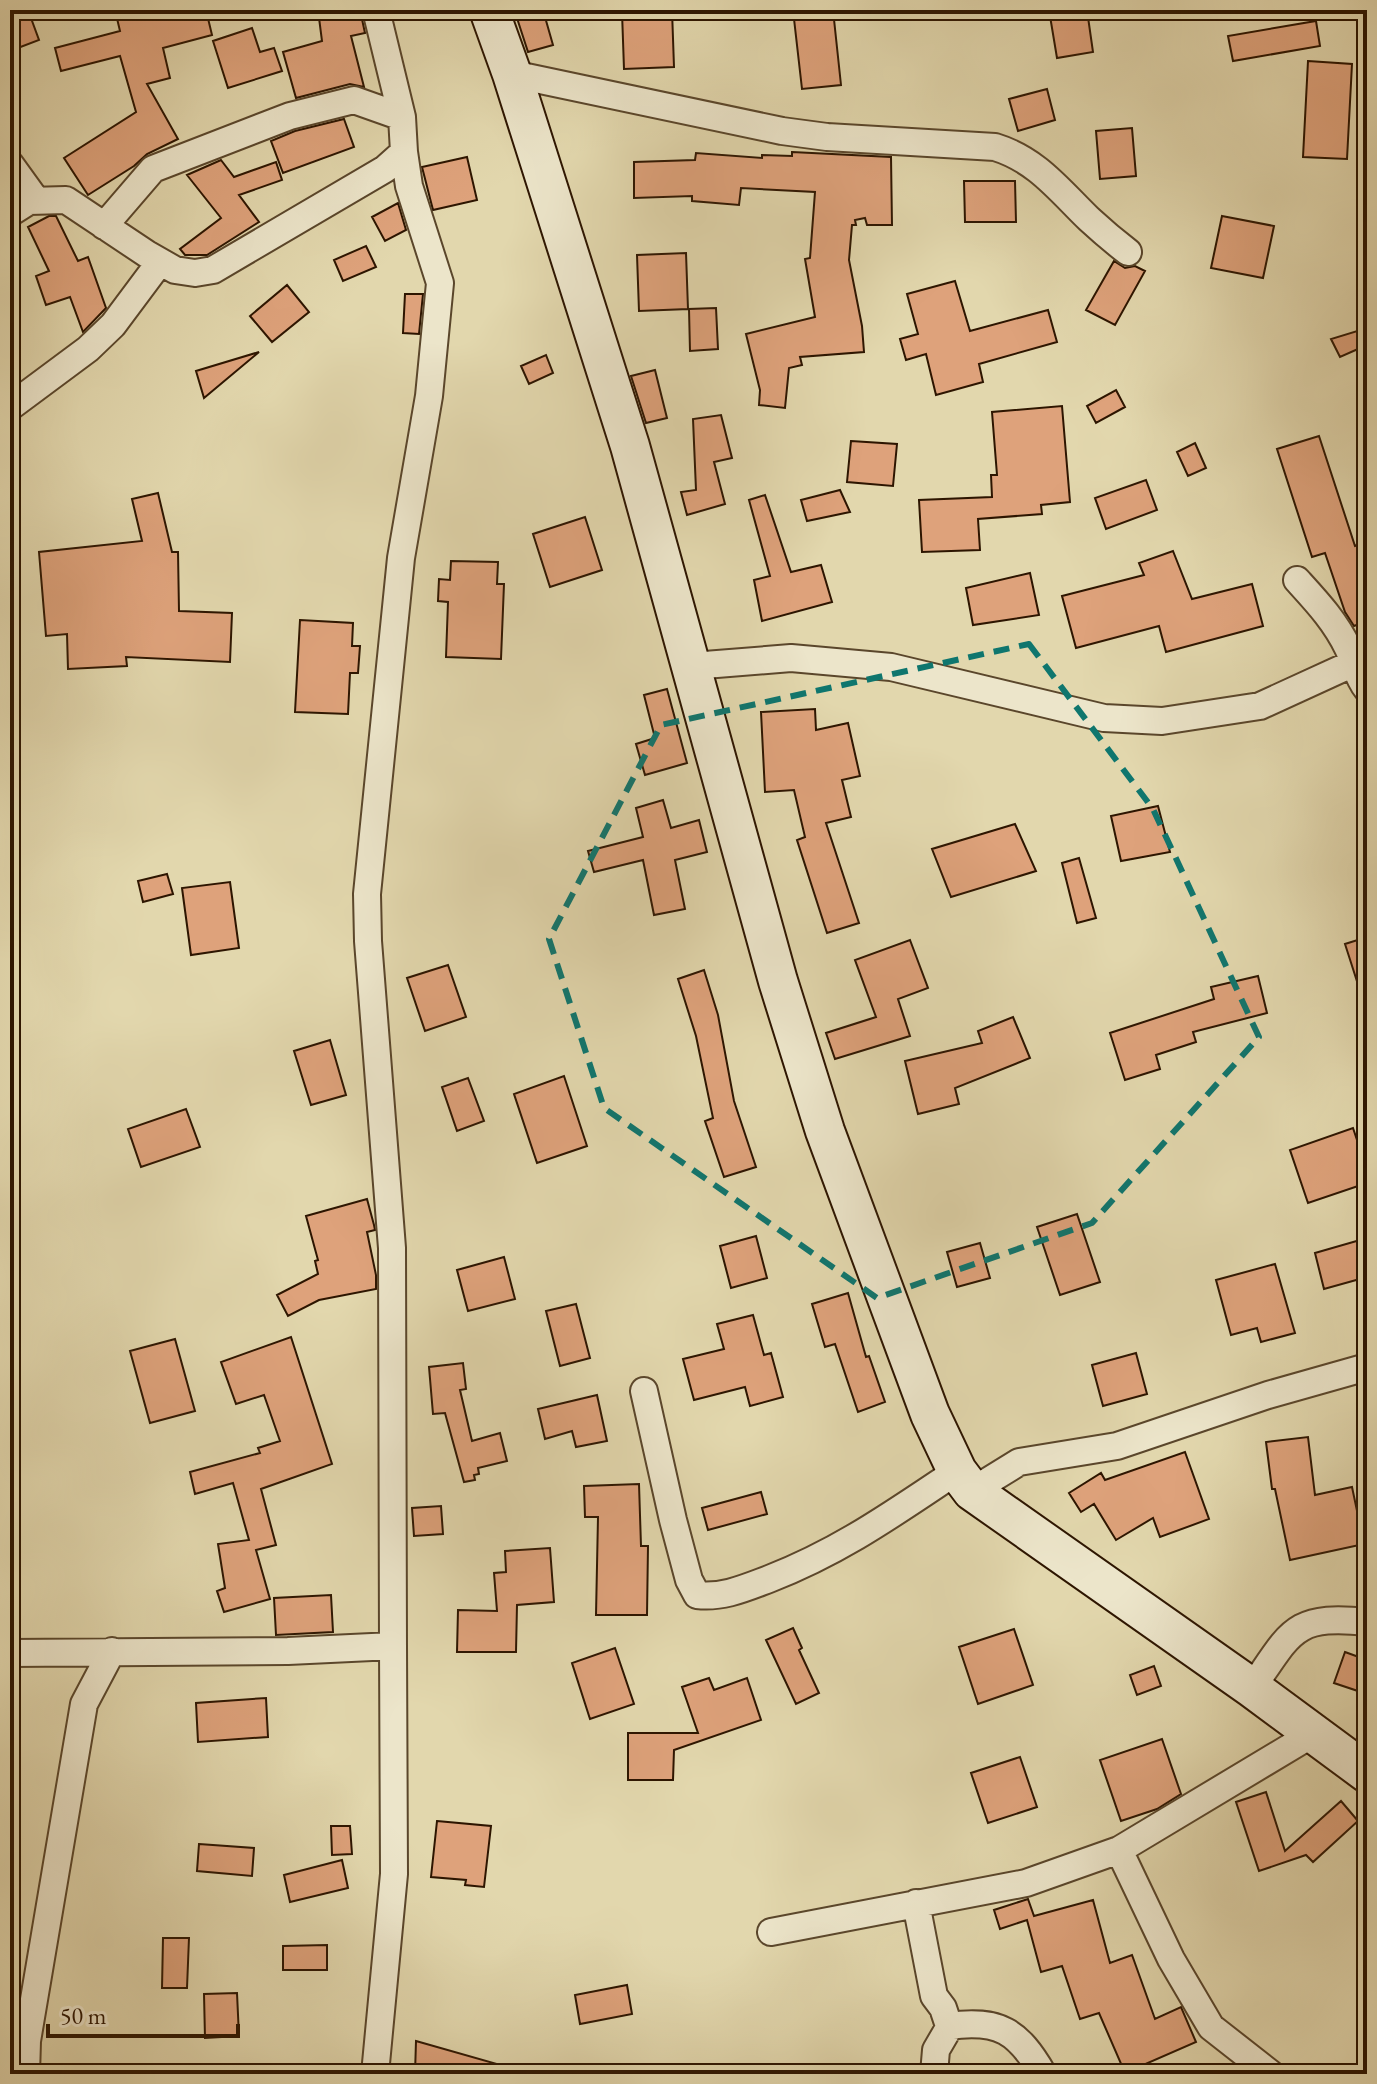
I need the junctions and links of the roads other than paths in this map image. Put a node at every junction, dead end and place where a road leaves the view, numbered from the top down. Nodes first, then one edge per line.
1 (376, 10) edge
2 (489, 10) edge
3 (512, 74) junction
4 (402, 117) junction
5 (404, 152) junction
6 (10, 164) edge
7 (36, 200) junction
8 (10, 213) edge
9 (104, 226) junction
10 (1128, 252) dead end
11 (160, 262) junction
12 (10, 407) edge
13 (1297, 580) dead end
14 (1360, 660) edge
15 (692, 666) junction
16 (1367, 689) edge
17 (1367, 1367) edge
18 (644, 1391) dead end
19 (964, 1481) junction
20 (1367, 1622) edge
21 (393, 1646) junction
22 (112, 1651) junction
23 (10, 1653) edge
24 (1252, 1688) junction
25 (1314, 1733) junction
26 (1367, 1773) edge
27 (1119, 1850) junction
28 (916, 1903) junction
29 (771, 1932) dead end
30 (950, 2026) junction
31 (26, 2074) edge
32 (375, 2074) edge
33 (934, 2074) edge
34 (1043, 2074) edge
35 (1271, 2074) edge

1 - 4 street
2 - 3 street
3 - 10 street
3 - 15 street
4 - 5 street
4 - 9 street
5 - 11 street
5 - 21 street
6 - 7 street
7 - 8 street
7 - 9 street
9 - 11 street
11 - 12 street
13 - 14 street
14 - 15 street
14 - 16 street
15 - 19 street
17 - 19 street
18 - 19 street
19 - 24 street
20 - 24 street
21 - 22 street
21 - 32 street
22 - 23 street
22 - 31 street
24 - 25 street
25 - 26 street
25 - 27 street
27 - 28 street
27 - 35 street
28 - 29 street
28 - 30 street
30 - 33 street
30 - 34 street

